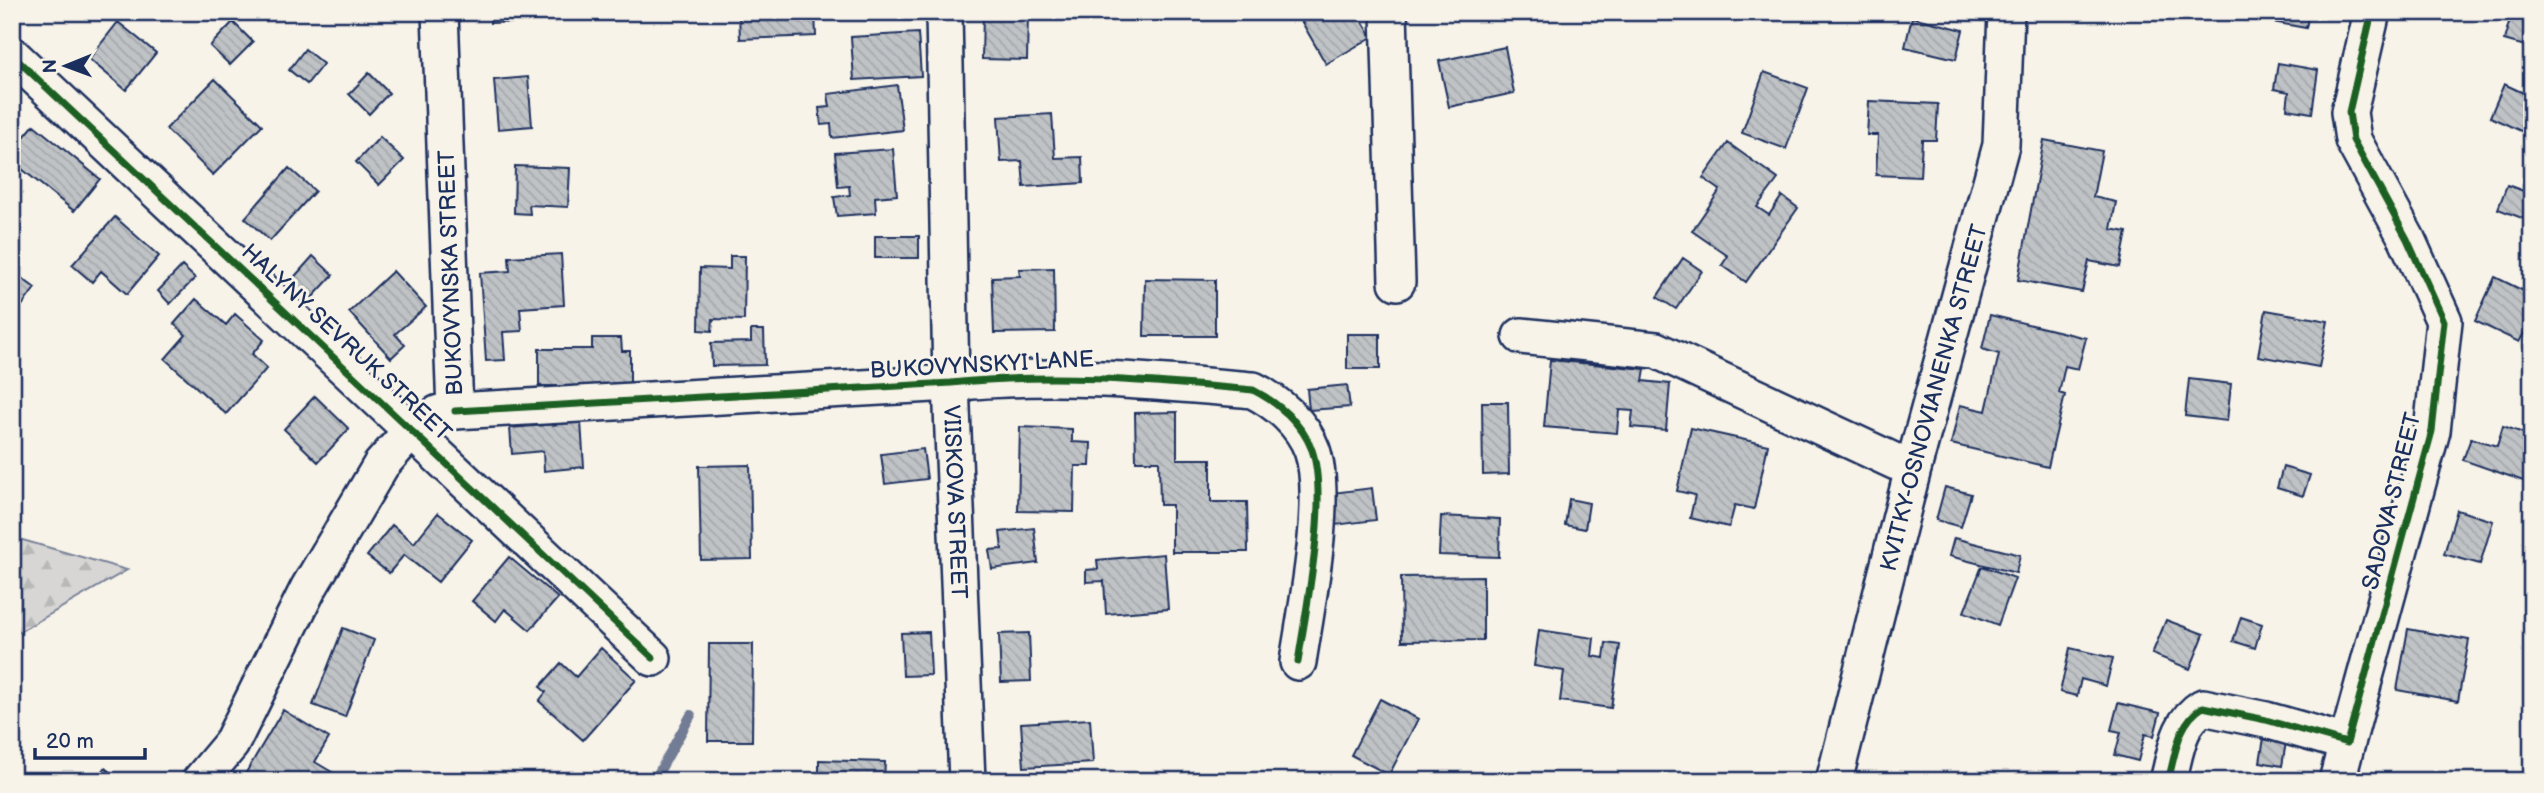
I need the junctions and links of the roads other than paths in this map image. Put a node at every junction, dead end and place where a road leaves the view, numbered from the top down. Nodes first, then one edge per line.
1 (440, 12) edge
2 (944, 12) edge
3 (1389, 12) edge
4 (2006, 12) edge
5 (2372, 12) edge
6 (12, 55) edge
7 (1397, 282) dead end
8 (1521, 336) dead end
9 (951, 383) junction
10 (455, 411) junction
11 (412, 429) junction
12 (1914, 465) junction
13 (653, 658) dead end
14 (1298, 662) dead end
15 (2347, 743) junction
16 (200, 781) edge
17 (967, 781) edge
18 (1834, 781) edge
19 (2168, 781) edge
20 (2337, 781) edge

1 - 10 street, BUKOVYNSKA STREET
2 - 9 street, VIISKOVA STREET
3 - 7 street
4 - 12 street, KVITKY-OSNOVIANENKA STREET
5 - 15 street, SADOVA STREET
6 - 11 street, HALYNY SEVRUK STREET
8 - 12 street
9 - 10 street, BUKOVYNSKYI LANE
9 - 14 street, BUKOVYNSKYI LANE
9 - 17 street, VIISKOVA STREET
10 - 11 street, BUKOVYNSKA STREET
11 - 13 street, HALYNY SEVRUK STREET
11 - 16 street, BUKOVYNSKA STREET
12 - 18 street, KVITKY-OSNOVIANENKA STREET
15 - 19 street
15 - 20 street, SADOVA STREET

